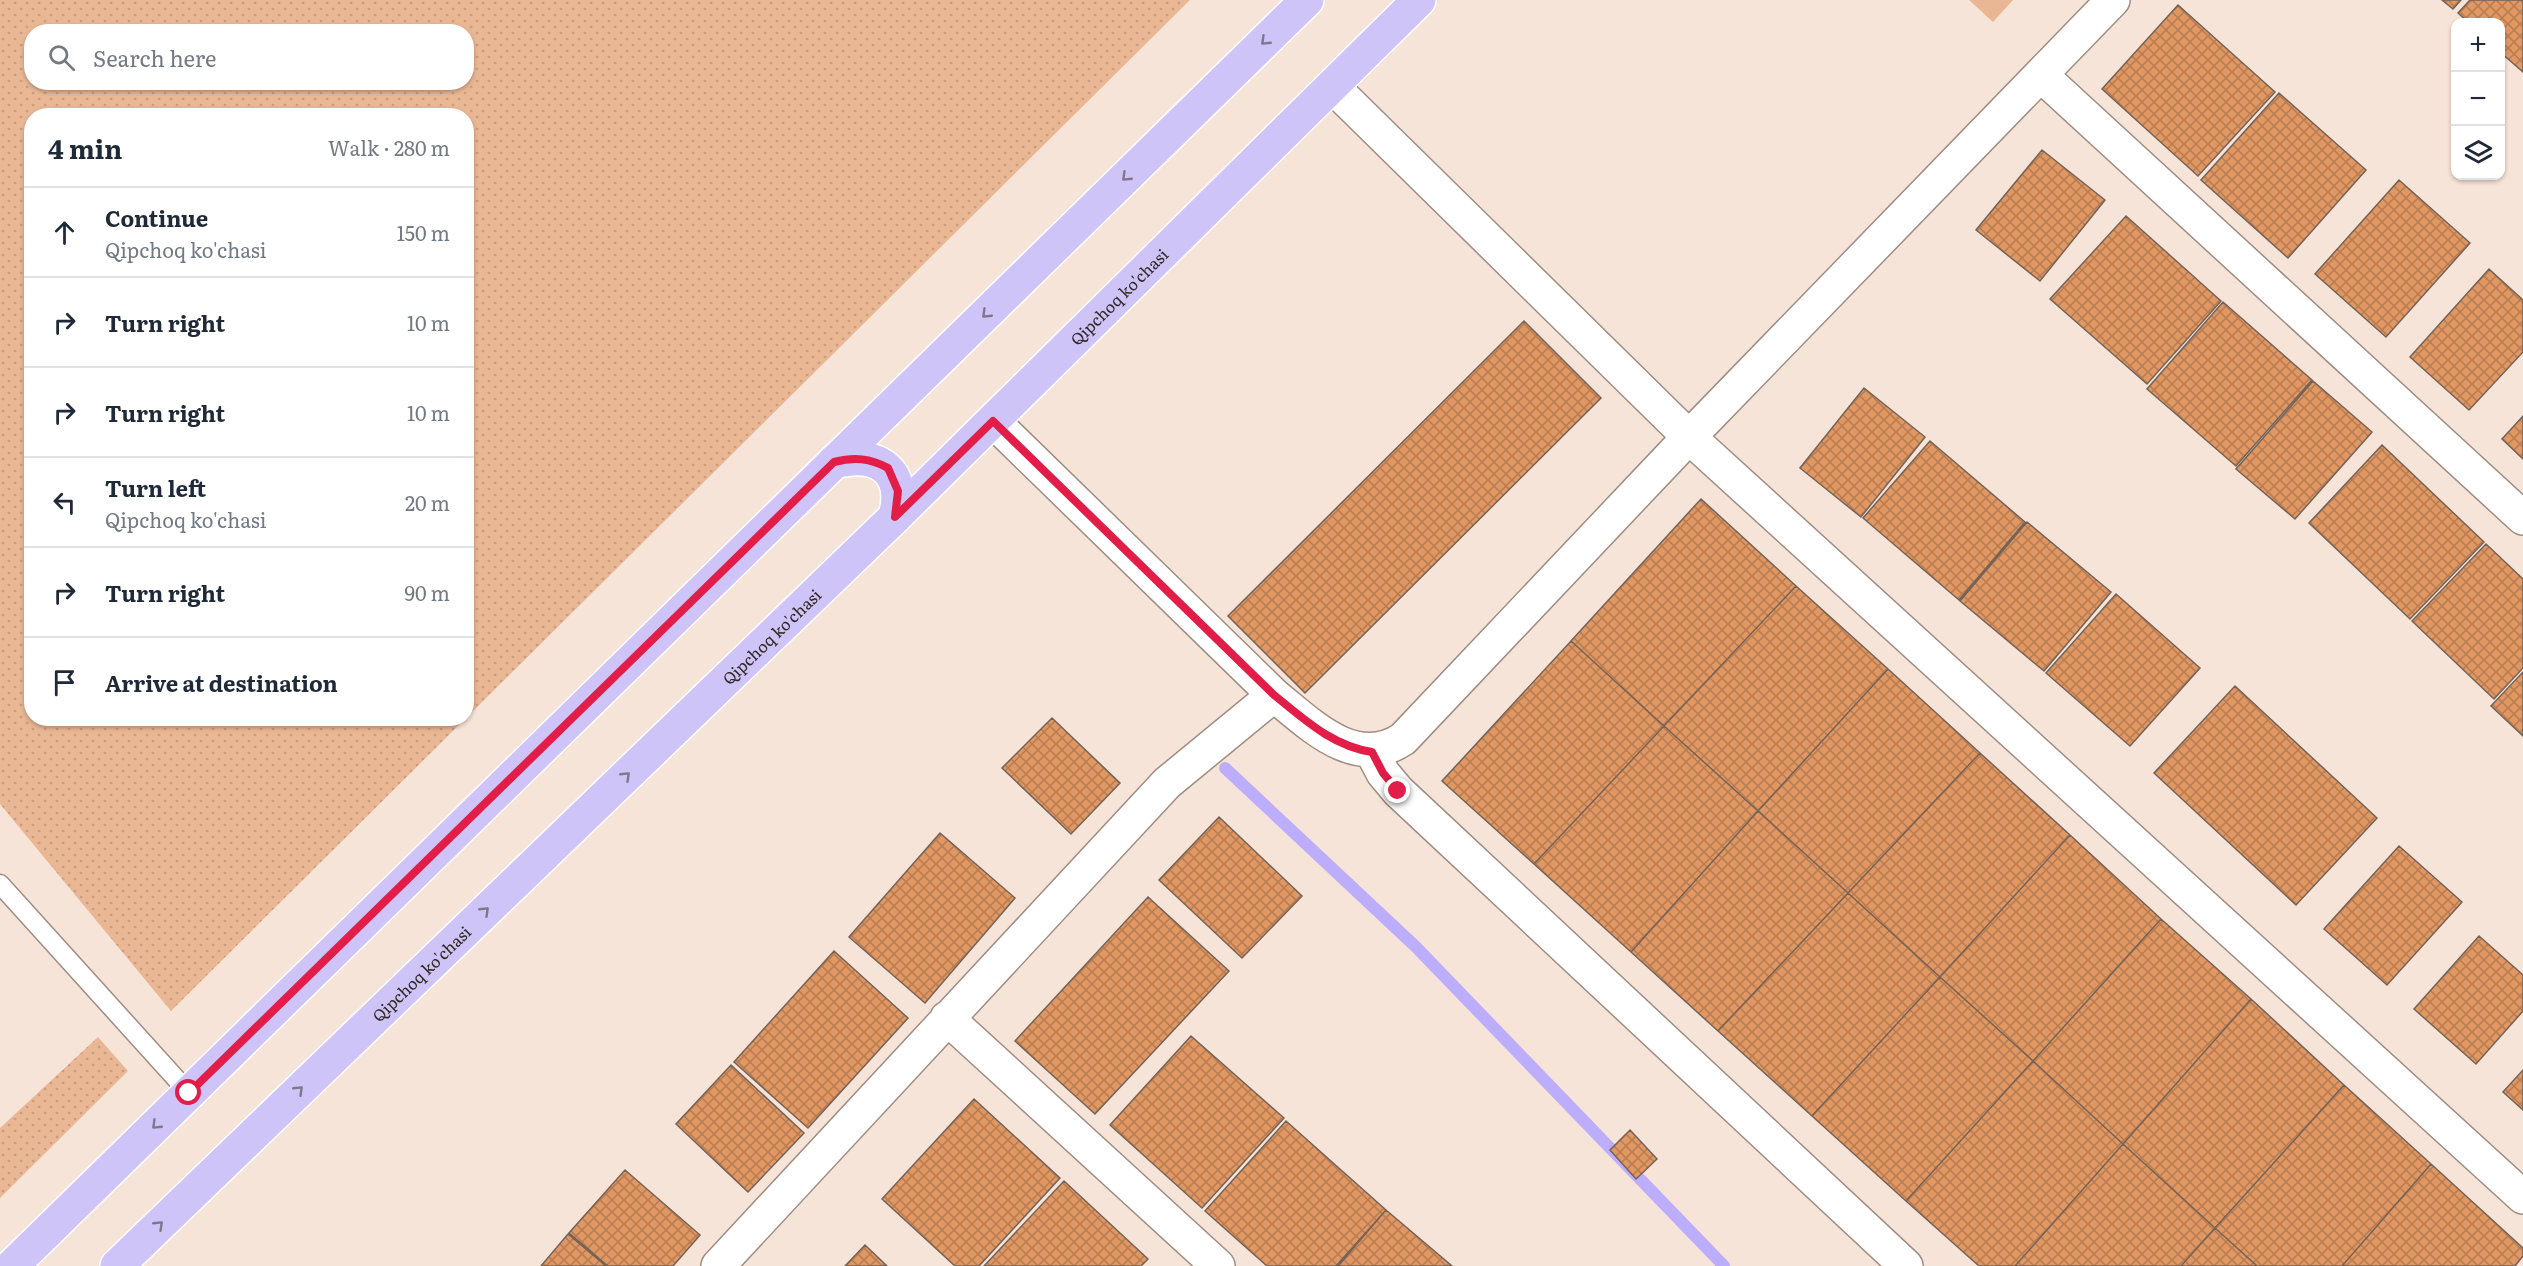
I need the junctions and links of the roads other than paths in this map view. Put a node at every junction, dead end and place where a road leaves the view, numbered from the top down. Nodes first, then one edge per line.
1 (1307, 0) edge
2 (1419, 0) edge
3 (2113, 0) edge
4 (2042, 76) junction
5 (1332, 86) junction
6 (993, 421) junction
7 (1689, 437) junction
8 (834, 462) junction
9 (895, 517) junction
10 (2523, 518) edge
11 (1274, 695) junction
12 (1372, 752) junction
13 (0, 884) edge
14 (947, 1018) junction
15 (189, 1093) junction
16 (2523, 1197) edge
17 (12, 1266) edge
18 (117, 1266) edge
19 (718, 1266) edge
20 (1218, 1266) edge
21 (1906, 1266) edge

1 -> 8 main road
2 - 5 main road, Qipchoq ko'chasi
3 - 4 street
4 - 7 street
4 - 10 street
5 - 6 main road, Qipchoq ko'chasi
5 - 7 street
6 - 9 main road, Qipchoq ko'chasi
6 - 11 street
7 - 12 street
7 - 16 street
8 - 9 main road
8 - 15 main road
18 -> 9 main road, Qipchoq ko'chasi
11 - 12 street
11 - 14 street
12 - 21 street
13 - 15 lane
14 - 19 street
14 - 20 street
15 -> 17 main road

